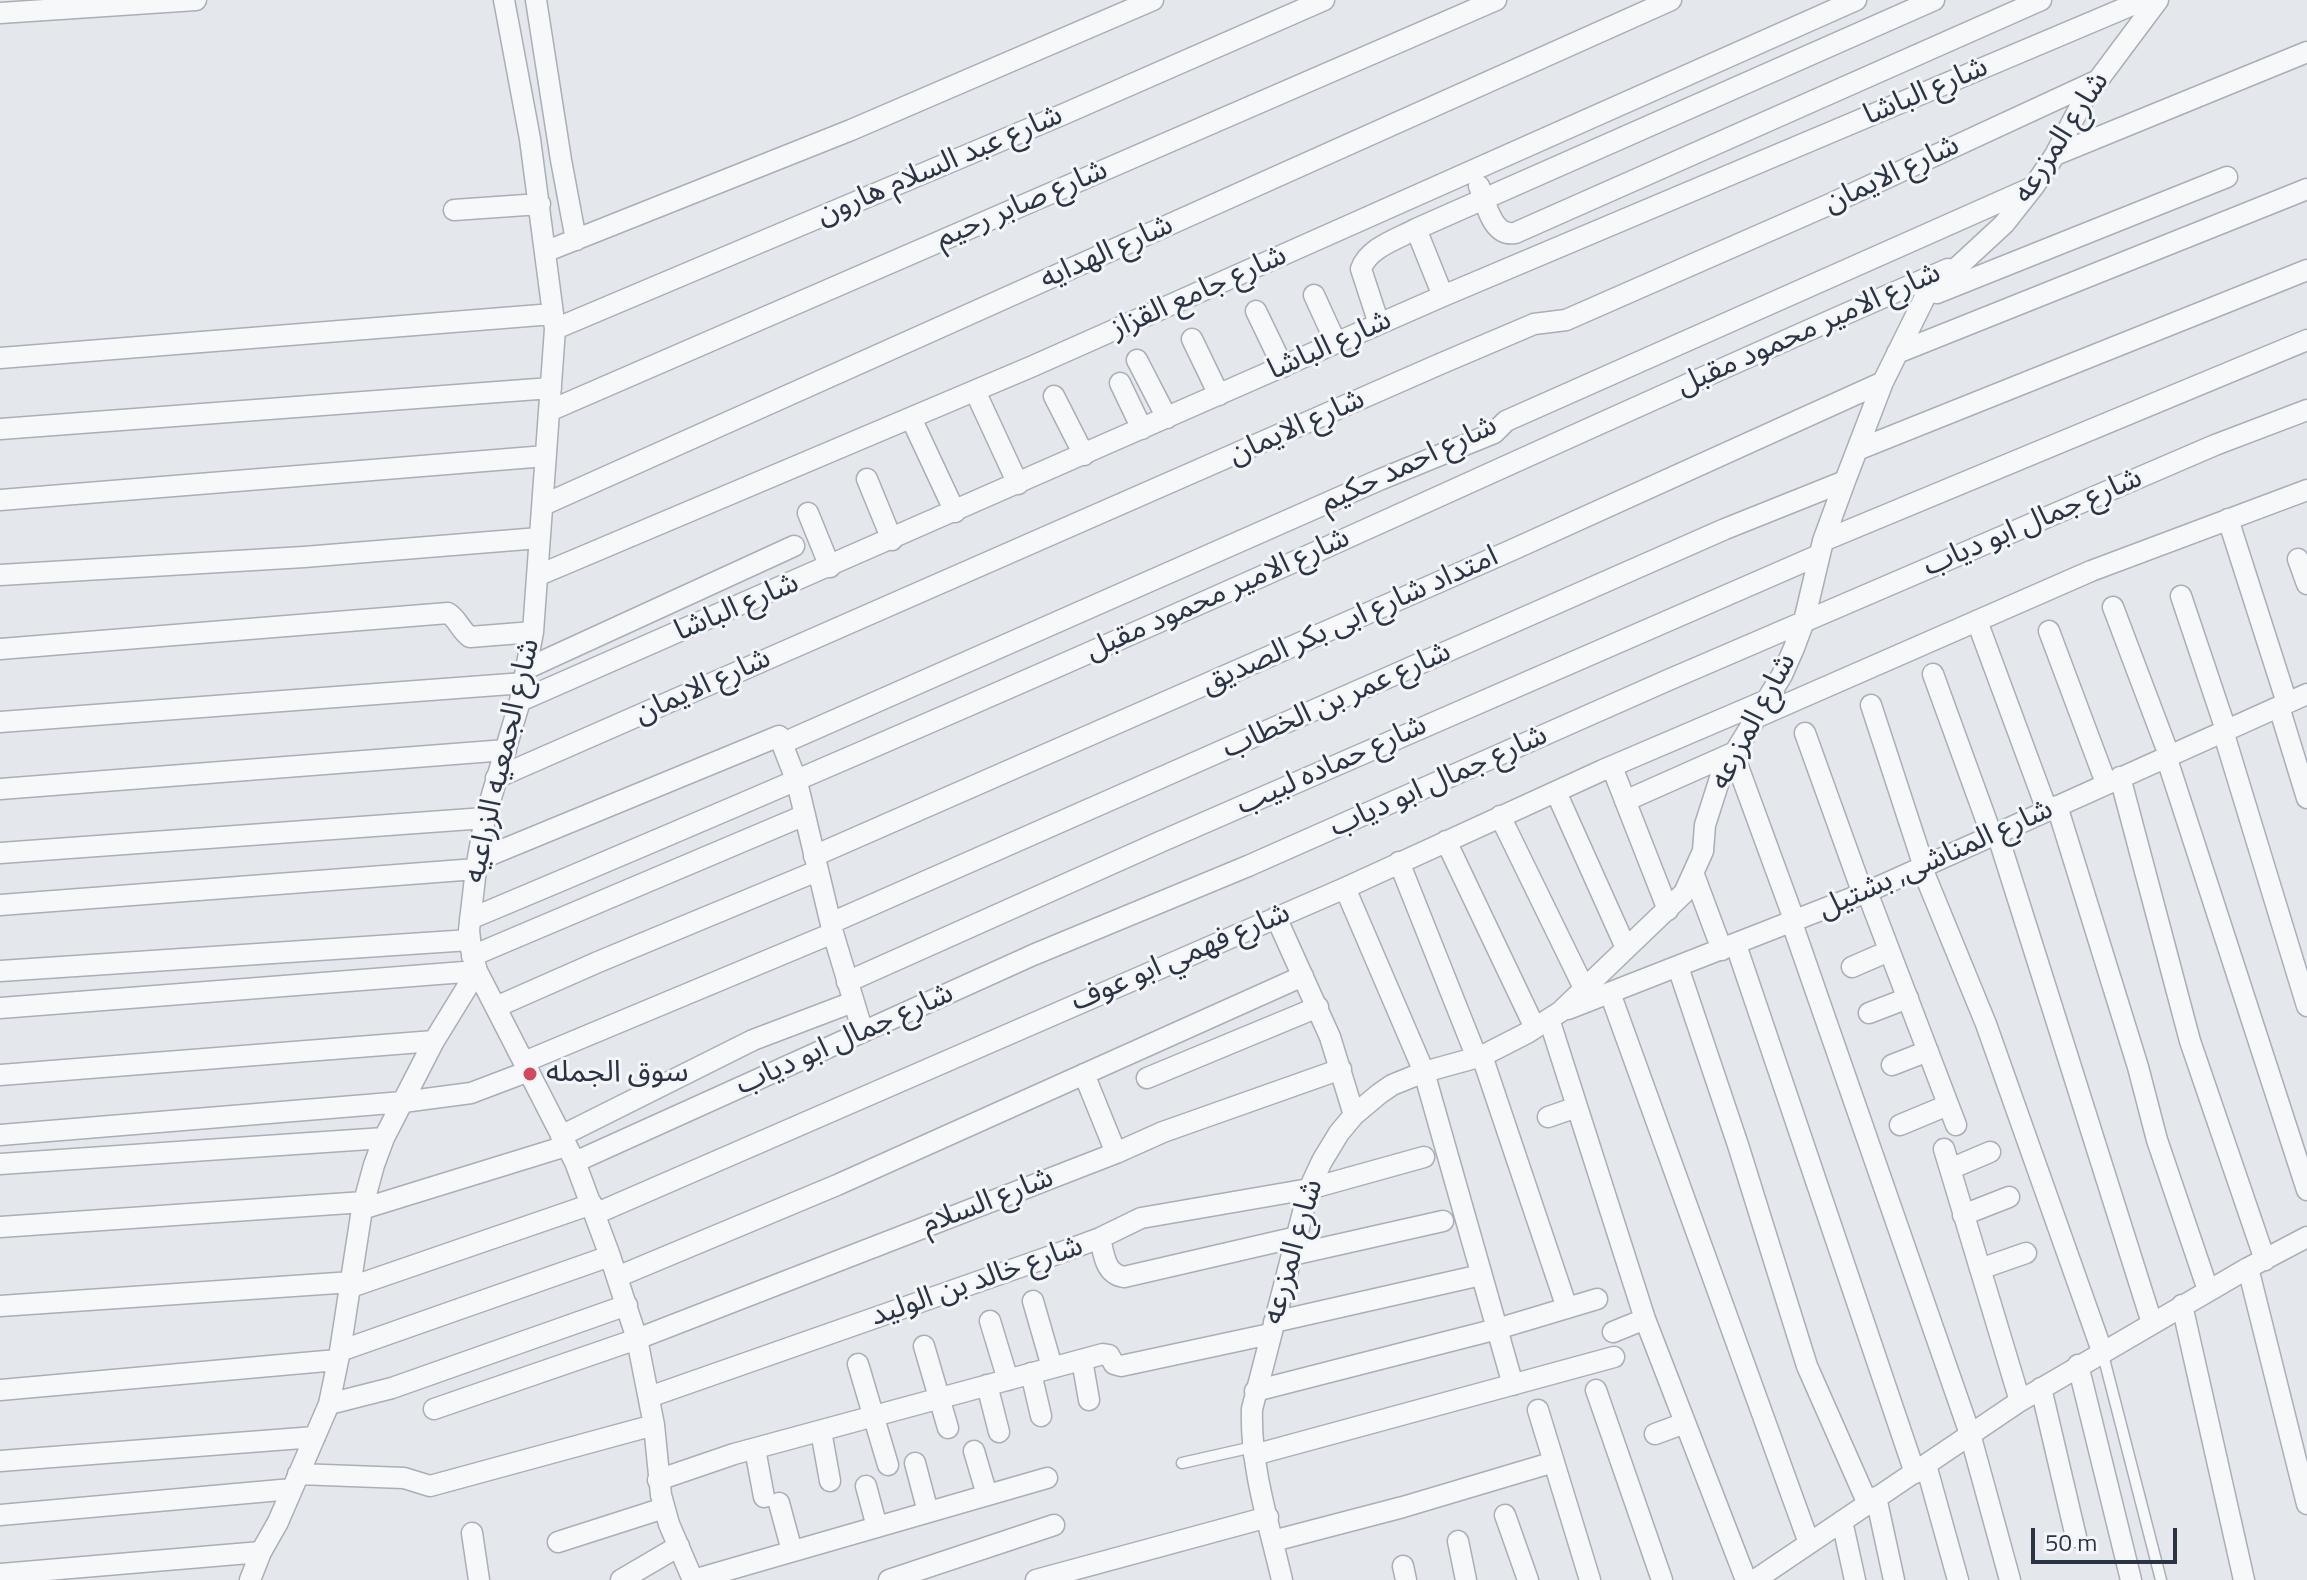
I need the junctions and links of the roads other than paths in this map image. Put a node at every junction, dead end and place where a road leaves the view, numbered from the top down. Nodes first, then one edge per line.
1 (196, 0) edge
2 (504, 0) edge
3 (536, 0) edge
4 (1153, 0) edge
5 (1324, 0) edge
6 (1496, 0) edge
7 (1671, 0) edge
8 (1856, 0) edge
9 (1934, 0) edge
10 (2041, 0) edge
11 (2144, 0) edge
12 (2158, 0) edge
13 (0, 13) edge
14 (2307, 52) edge
15 (2097, 80) junction
16 (2055, 155) junction
17 (1473, 171) junction
18 (2227, 177) dead end
19 (2034, 186) junction
20 (2307, 189) edge
21 (1484, 198) junction
22 (540, 204) junction
23 (454, 210) dead end
24 (1416, 229) junction
25 (576, 240) junction
26 (547, 251) junction
27 (1963, 263) junction
28 (2307, 270) edge
29 (1314, 295) dead end
30 (1443, 296) junction
31 (1925, 297) junction
32 (1256, 311) dead end
33 (554, 322) junction
34 (1379, 324) junction
35 (1192, 339) dead end
36 (2307, 340) edge
37 (1336, 343) junction
38 (1897, 353) junction
39 (0, 358) edge
40 (1137, 360) dead end
41 (1283, 367) junction
42 (1883, 382) junction
43 (1120, 383) dead end
44 (551, 388) junction
45 (975, 391) junction
46 (1219, 395) junction
47 (1054, 396) dead end
48 (2307, 410) edge
49 (549, 411) junction
50 (911, 418) junction
51 (1167, 418) junction
52 (0, 429) edge
53 (1142, 429) junction
54 (1857, 450) junction
55 (1084, 455) junction
56 (546, 456) junction
57 (867, 479) dead end
58 (1845, 481) junction
59 (1018, 484) junction
60 (2307, 490) edge
61 (0, 500) edge
62 (543, 505) junction
63 (955, 512) junction
64 (808, 513) dead end
65 (2228, 519) junction
66 (539, 538) junction
67 (892, 540) junction
68 (794, 546) dead end
69 (1821, 548) junction
70 (2298, 559) dead end
71 (830, 567) junction
72 (0, 575) edge
73 (539, 575) junction
74 (725, 578) junction
75 (2307, 584) edge
76 (2181, 596) dead end
77 (2113, 607) dead end
78 (736, 608) junction
79 (1804, 621) junction
80 (1977, 621) junction
81 (2049, 631) dead end
82 (533, 632) junction
83 (0, 649) edge
84 (1933, 674) dead end
85 (524, 684) junction
86 (2307, 694) edge
87 (1767, 700) junction
88 (1871, 705) dead end
89 (2283, 705) junction
90 (1755, 718) junction
91 (0, 722) edge
92 (2224, 730) junction
93 (1805, 733) dead end
94 (781, 740) junction
95 (506, 750) junction
96 (1733, 753) junction
97 (2168, 755) junction
98 (1612, 767) junction
99 (496, 778) junction
100 (2113, 780) junction
101 (797, 782) junction
102 (0, 789) edge
103 (1556, 792) junction
104 (2307, 798) edge
105 (1625, 801) junction
106 (2052, 808) junction
107 (805, 815) junction
108 (1500, 816) junction
109 (485, 818) junction
110 (1994, 835) junction
111 (1446, 841) junction
112 (0, 853) edge
113 (1399, 862) junction
114 (816, 863) junction
115 (477, 864) junction
116 (1923, 867) junction
117 (1694, 875) junction
118 (1345, 888) junction
119 (1865, 893) junction
120 (0, 905) edge
121 (1668, 910) junction
122 (1276, 917) junction
123 (1793, 923) junction
124 (832, 928) junction
125 (472, 947) junction
126 (1729, 947) junction
127 (1626, 948) junction
128 (1889, 951) junction
129 (1678, 967) junction
130 (1852, 967) dead end
131 (0, 971) edge
132 (1303, 976) junction
133 (1584, 988) junction
134 (850, 992) junction
135 (1610, 993) junction
136 (1908, 998) junction
137 (2307, 1006) edge
138 (496, 1007) junction
139 (1318, 1007) junction
140 (0, 1008) edge
141 (1869, 1013) dead end
142 (1548, 1020) junction
143 (863, 1032) junction
144 (434, 1041) junction
145 (1928, 1051) junction
146 (1479, 1057) junction
147 (1892, 1065) dead end
148 (527, 1067) junction
149 (1341, 1069) junction
150 (1424, 1072) junction
151 (1084, 1074) junction
152 (0, 1075) edge
153 (1147, 1078) dead end
154 (403, 1102) junction
155 (1948, 1105) junction
156 (1577, 1107) junction
157 (1354, 1115) junction
158 (1548, 1117) dead end
159 (1900, 1125) dead end
160 (1956, 1125) dead end
161 (0, 1135) edge
162 (384, 1138) junction
163 (568, 1148) junction
164 (1990, 1152) dead end
165 (1116, 1153) junction
166 (1424, 1157) dead end
167 (0, 1164) edge
168 (1309, 1189) junction
169 (2307, 1190) edge
170 (2009, 1197) dead end
171 (363, 1206) junction
172 (593, 1209) junction
173 (1963, 1215) junction
174 (1443, 1221) dead end
175 (0, 1227) edge
176 (2307, 1237) edge
177 (1100, 1238) junction
178 (1294, 1246) junction
179 (2026, 1253) dead end
180 (610, 1256) junction
181 (2256, 1264) junction
182 (1980, 1269) junction
183 (1481, 1275) junction
184 (617, 1277) junction
185 (351, 1285) junction
186 (2208, 1290) junction
187 (1597, 1299) dead end
188 (1033, 1301) dead end
189 (627, 1305) junction
190 (2182, 1305) junction
191 (0, 1306) edge
192 (1567, 1308) junction
193 (1645, 1319) junction
194 (990, 1321) dead end
195 (2152, 1323) junction
196 (1272, 1328) junction
197 (1497, 1329) junction
198 (1613, 1332) dead end
199 (637, 1339) junction
200 (924, 1346) dead end
201 (2102, 1351) junction
202 (338, 1355) junction
203 (1614, 1357) dead end
204 (1082, 1360) junction
205 (858, 1364) dead end
206 (2078, 1365) junction
207 (1052, 1367) junction
208 (1031, 1373) junction
209 (1008, 1380) junction
210 (987, 1385) junction
211 (1513, 1385) junction
212 (2041, 1388) junction
213 (0, 1390) edge
214 (1596, 1390) dead end
215 (1255, 1391) junction
216 (649, 1397) junction
217 (940, 1398) junction
218 (1089, 1400) dead end
219 (2020, 1401) junction
220 (329, 1404) junction
221 (434, 1409) dead end
222 (1538, 1410) dead end
223 (1041, 1416) dead end
224 (874, 1417) junction
225 (1685, 1423) junction
226 (654, 1425) junction
227 (948, 1428) dead end
228 (821, 1431) junction
229 (999, 1432) dead end
230 (1655, 1434) dead end
231 (1970, 1434) junction
232 (315, 1437) junction
233 (755, 1449) junction
234 (974, 1451) dead end
235 (1254, 1451) junction
236 (0, 1461) edge
237 (1554, 1462) junction
238 (915, 1463) dead end
239 (1182, 1463) dead end
240 (888, 1465) dead end
241 (1920, 1469) junction
242 (1047, 1478) dead end
243 (658, 1480) junction
244 (295, 1481) junction
245 (830, 1481) dead end
246 (866, 1486) dead end
247 (987, 1495) junction
248 (1872, 1500) junction
249 (2307, 1504) edge
250 (664, 1508) junction
251 (928, 1512) junction
252 (0, 1515) edge
253 (1505, 1515) dead end
254 (1268, 1517) junction
255 (1842, 1521) junction
256 (1054, 1525) dead end
257 (877, 1527) junction
258 (472, 1533) dead end
259 (2076, 1537) dead end
260 (1273, 1541) junction
261 (1458, 1541) dead end
262 (558, 1542) dead end
263 (1809, 1543) junction
264 (679, 1546) junction
265 (792, 1551) junction
266 (261, 1552) junction
267 (0, 1574) edge
268 (1766, 1576) edge
269 (250, 1580) edge
270 (479, 1580) edge
271 (621, 1580) edge
272 (693, 1580) edge
273 (889, 1580) edge
274 (1036, 1580) edge
275 (1282, 1580) edge
276 (1466, 1580) edge
277 (1528, 1580) edge
278 (1590, 1580) edge
279 (1662, 1580) edge
280 (1746, 1580) edge
281 (1855, 1580) edge
282 (1894, 1580) edge
283 (1958, 1580) edge
284 (2010, 1580) edge
285 (2131, 1580) edge
286 (2161, 1580) edge
287 (2244, 1580) edge

1 - 13 street
2 - 22 street, شارع الجمعيه الزراعيه
3 - 25 street
4 - 25 street
5 - 33 street, شارع عبد السلام هارون
6 - 49 street, شارع صابر رحيم
7 - 62 street, شارع الهدايه
8 - 17 street, شارع جامع القزاز
9 - 21 street
10 - 21 street
11 - 30 street, شارع الباشا
12 - 15 street, شارع المزرعه
14 - 16 street
15 - 16 street, شارع المزرعه
15 - 99 street, شارع الايمان
16 - 19 street, شارع المزرعه
17 - 21 street
17 - 45 street, شارع جامع القزاز
18 - 31 street
19 - 27 street, شارع المزرعه
19 - 94 street, شارع احمد حكيم
20 - 38 street
21 - 24 street
22 - 23 street
22 - 26 street, شارع الجمعيه الزراعيه
24 - 30 street
24 - 34 street
25 - 26 street
26 - 33 street, شارع الجمعيه الزراعيه
27 - 31 street, شارع المزرعه
27 - 101 street, شارع الامير محمود مقبل
28 - 54 street
29 - 37 street
30 - 34 street, شارع الباشا
31 - 38 street, شارع المزرعه
32 - 41 street
33 - 39 street, شارع عبد السلام هارون
33 - 44 street, شارع الجمعيه الزراعيه
34 - 37 street, شارع الباشا
35 - 46 street
36 - 69 street, شارع حماده لبيب
37 - 41 street, شارع الباشا
38 - 42 street, شارع المزرعه
40 - 51 street
41 - 46 street, شارع الباشا
42 - 54 street, شارع المزرعه
42 - 114 street, امتداد شارع ابى بكر الصديق
43 - 53 street
44 - 49 street, شارع الجمعيه الزراعيه
44 - 52 street
45 - 50 street, شارع جامع القزاز
45 - 59 street
46 - 51 street, شارع الباشا
47 - 55 street
48 - 79 street, شارع جمال ابو دياب
49 - 56 street, شارع الجمعيه الزراعيه
50 - 63 street
50 - 73 street, شارع جامع القزاز
51 - 53 street, شارع الباشا
53 - 55 street, شارع الباشا
54 - 58 street, شارع المزرعه
55 - 59 street, شارع الباشا
56 - 61 street
56 - 62 street, شارع الجمعيه الزراعيه
57 - 67 street
58 - 69 street, شارع المزرعه
58 - 124 street, شارع عمر بن الخطاب
59 - 63 street, شارع الباشا
60 - 65 street
62 - 66 street, شارع الجمعيه الزراعيه
63 - 67 street, شارع الباشا
64 - 71 street
65 - 80 street
65 - 89 street
66 - 72 street
66 - 73 street, شارع الجمعيه الزراعيه
67 - 71 street, شارع الباشا
68 - 74 street
69 - 79 street, شارع المزرعه
69 - 134 street, شارع حماده لبيب
70 - 75 street
71 - 78 street, شارع الباشا
73 - 82 street, شارع الجمعيه الزراعيه
74 - 78 street
74 - 85 street
76 - 92 street
77 - 97 street
78 - 85 street, شارع الباشا
79 - 87 street, شارع المزرعه
79 - 143 street, شارع جمال ابو دياب
80 - 90 street
80 - 106 street
81 - 100 street
82 - 83 street
82 - 85 street, شارع الجمعيه الزراعيه
84 - 110 street
85 - 91 street
85 - 95 street, شارع الجمعيه الزراعيه
86 - 89 street, شارع المناشى, بشتيل
87 - 90 street, شارع المزرعه
87 - 98 street, شارع فهمي ابو عوف
88 - 116 street
89 - 92 street, شارع المناشى, بشتيل
89 - 104 street
90 - 96 street, شارع المزرعه
92 - 97 street, شارع المناشى, بشتيل
92 - 137 street
93 - 119 street
94 - 101 street
94 - 115 street, شارع احمد حكيم
95 - 99 street, شارع الجمعيه الزراعيه
95 - 102 street
96 - 105 street
96 - 117 street, شارع المزرعه
96 - 123 street
97 - 100 street, شارع المناشى, بشتيل
97 - 169 street
98 - 103 street, شارع فهمي ابو عوف
98 - 105 street
99 - 109 street, شارع الجمعيه الزراعيه
100 - 106 street, شارع المناشى, بشتيل
100 - 181 street
101 - 107 street
101 - 125 street, شارع الامير محمود مقبل
103 - 108 street, شارع فهمي ابو عوف
103 - 127 street
105 - 121 street
106 - 110 street, شارع المناشى, بشتيل
106 - 186 street
107 - 114 street
107 - 125 street
108 - 111 street, شارع فهمي ابو عوف
108 - 133 street
109 - 112 street
109 - 115 street, شارع الجمعيه الزراعيه
110 - 116 street, شارع المناشى, بشتيل
110 - 195 street
111 - 113 street, شارع فهمي ابو عوف
111 - 142 street
113 - 118 street, شارع فهمي ابو عوف
113 - 146 street
114 - 124 street
114 - 138 street, امتداد شارع ابى بكر الصديق
115 - 120 street, شارع احمد حكيم
115 - 125 street, شارع الجمعيه الزراعيه
116 - 119 street, شارع المناشى, بشتيل
116 - 201 street
117 - 121 street, شارع المزرعه
117 - 126 street
118 - 122 street, شارع فهمي ابو عوف
118 - 150 street
119 - 123 street, شارع المناشى, بشتيل
119 - 128 street
121 - 127 street, شارع المزرعه
122 - 132 street
122 - 172 street, شارع فهمي ابو عوف
123 - 126 street, شارع المناشى, بشتيل
123 - 231 street
124 - 134 street
124 - 148 street, شارع عمر بن الخطاب
125 - 131 street
125 - 138 street
125 - 140 street
125 - 144 street
126 - 129 street, شارع المناشى, بشتيل
126 - 241 street
127 - 133 street, شارع المزرعه
128 - 130 street
128 - 136 street
129 - 135 street, شارع المناشى, بشتيل
129 - 248 street
132 - 139 street
132 - 151 street
133 - 142 street, شارع المزرعه
134 - 143 street
134 - 163 street, شارع حماده لبيب
135 - 142 street, شارع المناشى, بشتيل
135 - 263 street
136 - 141 street
136 - 145 street
138 - 148 street
139 - 149 street
139 - 153 street
142 - 146 street, شارع المزرعه
142 - 156 street
143 - 163 street, شارع جمال ابو دياب
144 - 152 street
144 - 154 street
145 - 147 street
145 - 155 street
146 - 150 street, شارع المزرعه
146 - 192 street
148 - 154 street, شارع عمر بن الخطاب
148 - 163 street
149 - 157 street
149 - 165 street, شارع السلام
150 - 157 street, شارع المزرعه
150 - 183 street
151 - 165 street
151 - 184 street
154 - 161 street, شارع عمر بن الخطاب
154 - 162 street
155 - 159 street
155 - 160 street
156 - 158 street
156 - 193 street
157 - 168 street, شارع المزرعه
162 - 167 street
162 - 171 street
163 - 171 street
163 - 172 street
164 - 173 street
165 - 199 street, شارع السلام
166 - 168 street, شارع خالد بن الوليد
168 - 177 street, شارع خالد بن الوليد
168 - 178 street, شارع المزرعه
170 - 173 street
171 - 175 street
171 - 185 street
172 - 180 street
172 - 185 street, شارع فهمي ابو عوف
173 - 182 street
174 - 178 street
176 - 181 street
177 - 178 street
177 - 216 street, شارع خالد بن الوليد
178 - 196 street, شارع المزرعه
179 - 182 street
180 - 184 street
180 - 202 street
181 - 186 street
181 - 249 street
182 - 219 street
183 - 196 street
183 - 197 street
184 - 189 street
185 - 191 street, شارع فهمي ابو عوف
185 - 202 street
186 - 190 street
187 - 192 street
188 - 207 street
189 - 199 street
189 - 220 street
190 - 195 street
190 - 287 street
192 - 197 street
193 - 198 street
193 - 225 street
194 - 209 street
195 - 201 street
196 - 204 street
196 - 215 street, شارع المزرعه
197 - 211 street
197 - 215 street
199 - 216 street
199 - 221 street, شارع السلام
200 - 217 street
201 - 206 street
201 - 286 lane
202 - 213 street
202 - 220 street
203 - 211 street
204 - 207 street
204 - 218 street
205 - 224 street
206 - 212 street
206 - 285 street
207 - 208 street
208 - 209 street
208 - 223 street
209 - 210 street
210 - 217 street
210 - 229 street
211 - 235 street
212 - 219 street
212 - 259 street
214 - 279 street
215 - 235 street, شارع المزرعه
216 - 226 street
217 - 224 street
217 - 227 street
219 - 231 street
220 - 232 street
222 - 237 street
224 - 228 street
224 - 240 street
225 - 230 street
225 - 280 street
226 - 243 street
226 - 244 street
228 - 233 street
228 - 245 street
231 - 241 street
231 - 284 street
232 - 236 street
232 - 244 street
233 - 243 street
233 - 265 street
234 - 247 street
235 - 239 lane
235 - 254 street, شارع المزرعه
237 - 260 street
237 - 278 street
238 - 251 street
241 - 248 street
241 - 283 street
242 - 247 street
243 - 250 street
244 - 252 street
244 - 266 street
246 - 257 street
247 - 251 street
248 - 255 street
248 - 282 street
250 - 262 street
250 - 264 street
251 - 257 street
253 - 277 street
254 - 260 street, شارع المزرعه
254 - 274 street
255 - 263 street
255 - 281 street
256 - 273 street
257 - 265 street
258 - 270 street
260 - 275 street, شارع المزرعه
261 - 276 street
263 - 268 street
264 - 271 street
264 - 272 street
265 - 272 street
266 - 267 street
266 - 269 street

